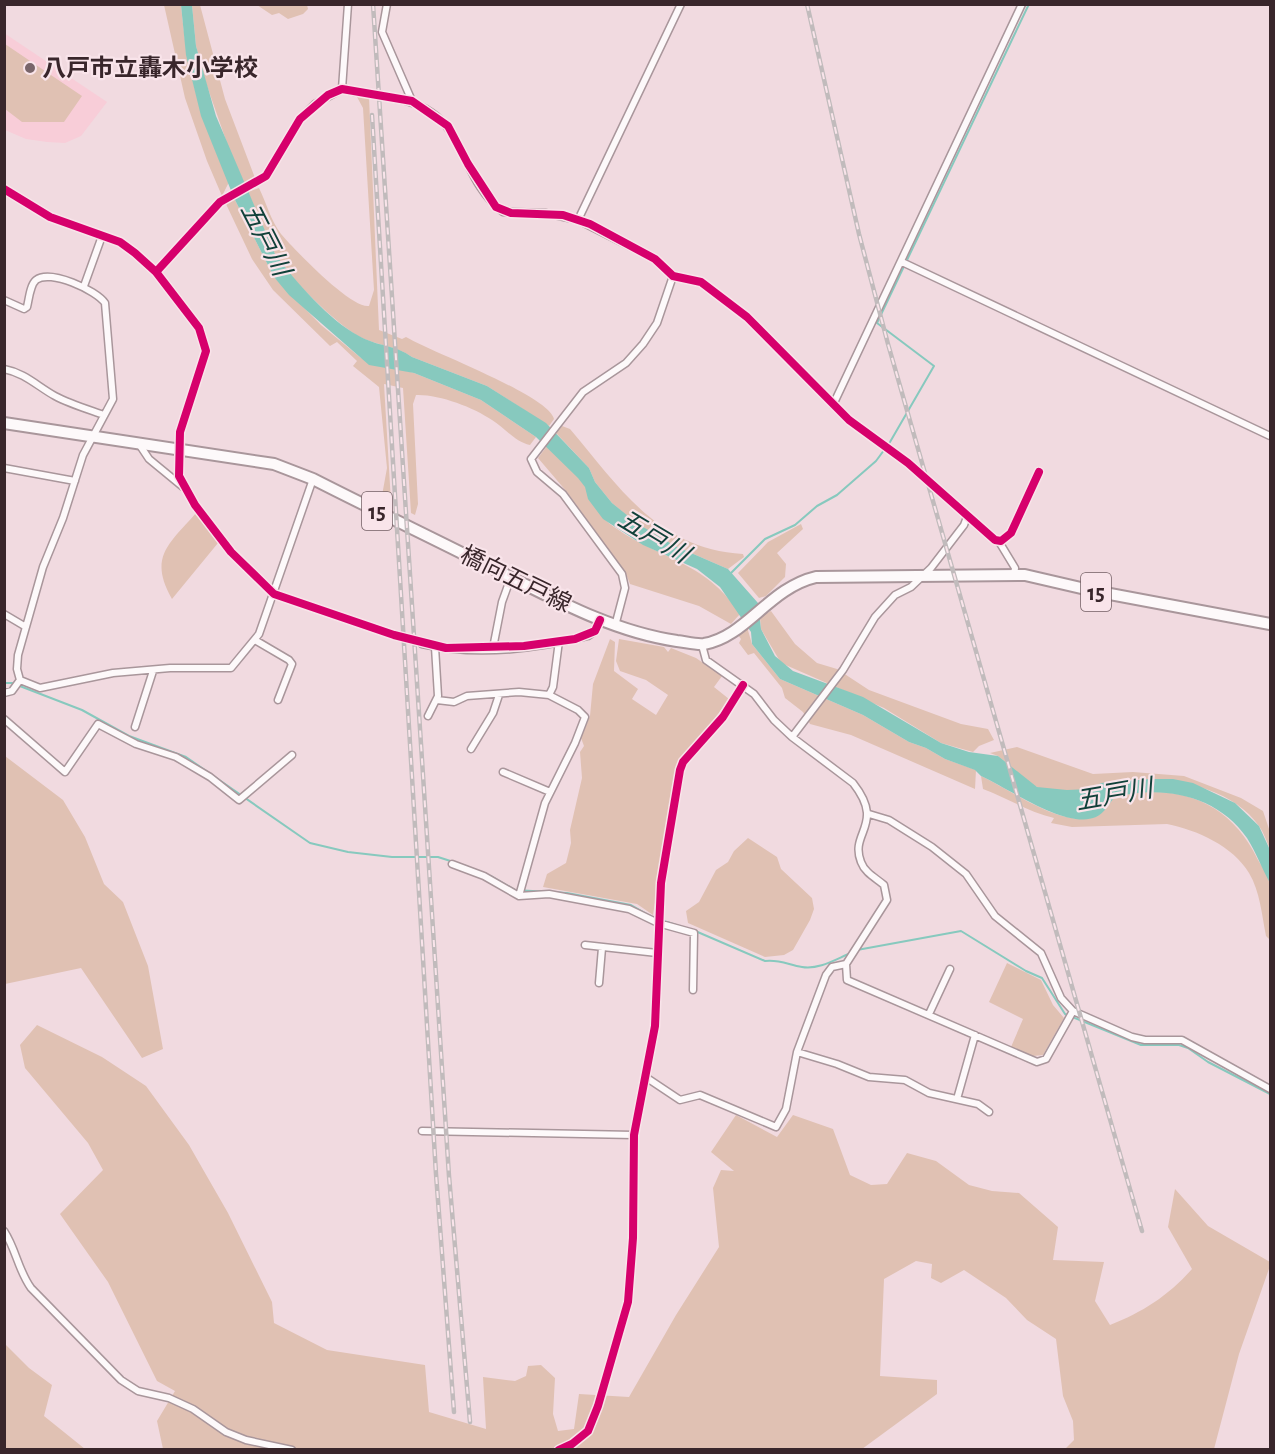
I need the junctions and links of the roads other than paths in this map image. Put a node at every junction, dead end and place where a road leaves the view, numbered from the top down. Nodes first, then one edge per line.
1 (348, 4) edge
2 (387, 4) edge
3 (681, 4) edge
4 (1022, 4) edge
5 (342, 89) junction
6 (354, 92) tunnel mouth
7 (392, 98) tunnel mouth
8 (412, 101) junction
9 (4, 189) edge
10 (578, 220) junction
11 (102, 236) junction
12 (902, 261) junction
13 (156, 272) junction
14 (673, 276) junction
15 (84, 286) junction
16 (4, 300) edge
17 (4, 369) edge
18 (833, 405) junction
19 (104, 415) junction
20 (6, 425) edge
21 (93, 435) junction
22 (1270, 436) edge
23 (139, 441) junction
24 (179, 448) junction
25 (4, 468) edge
26 (1039, 472) dead end
27 (313, 479) junction
28 (75, 481) junction
29 (183, 487) junction
30 (967, 516) junction
31 (998, 540) junction
32 (1014, 574) junction
33 (511, 577) junction
34 (920, 578) junction
35 (274, 594) junction
36 (4, 614) edge
37 (600, 620) junction
38 (1270, 624) edge
39 (615, 626) junction
40 (26, 627) junction
41 (394, 636) tunnel mouth
42 (255, 640) junction
43 (559, 642) junction
44 (422, 644) tunnel mouth
45 (702, 645) junction
46 (435, 647) junction
47 (493, 648) junction
48 (153, 671) junction
49 (20, 680) junction
50 (743, 685) junction
51 (4, 693) edge
52 (499, 695) junction
53 (549, 695) junction
54 (278, 700) dead end
55 (437, 700) junction
56 (428, 716) dead end
57 (4, 719) edge
58 (135, 727) dead end
59 (792, 737) junction
60 (471, 749) dead end
61 (292, 755) dead end
62 (503, 772) dead end
63 (550, 792) junction
64 (869, 814) junction
65 (452, 864) dead end
66 (519, 896) junction
67 (658, 923) junction
68 (585, 945) dead end
69 (602, 948) junction
70 (657, 953) junction
71 (846, 964) junction
72 (950, 969) dead end
73 (599, 982) dead end
74 (693, 990) dead end
75 (1073, 1011) junction
76 (929, 1014) junction
77 (975, 1035) junction
78 (797, 1052) junction
79 (647, 1078) junction
80 (1270, 1089) edge
81 (957, 1099) junction
82 (989, 1112) dead end
83 (422, 1131) dead end
84 (634, 1135) junction
85 (4, 1231) edge
86 (292, 1449) edge
87 (559, 1449) edge

1 - 5 street
2 - 8 street
3 - 10 street
4 - 12 street
5 - 6 street
5 - 13 street
7 - 8 street
8 - 10 street
9 - 11 street
10 - 14 street
11 - 13 street
11 - 15 street
12 - 18 street
12 - 22 street
13 - 24 street
14 - 18 street
14 - 39 street
15 - 16 street
15 - 19 street
17 - 19 street
18 - 30 street
19 - 21 street
20 - 21 main road, 橋向五戸線 / 15
21 - 23 main road, 橋向五戸線 / 15
21 - 28 street
23 - 24 main road, 橋向五戸線 / 15
23 - 29 street
24 - 27 main road, 橋向五戸線 / 15
24 - 29 street
25 - 28 street
26 - 31 street
27 - 33 main road, 橋向五戸線 / 15
27 - 35 street
28 - 40 street
29 - 35 street
30 - 31 street
30 - 34 street
31 - 32 street
32 - 34 main road, 15
32 - 38 main road, 15
33 - 37 main road, 橋向五戸線 / 15
33 - 47 street
34 - 45 main road, 15
34 - 59 street
35 - 41 street
35 - 42 street
36 - 40 street
37 - 39 main road, 橋向五戸線 / 15
37 - 43 street
39 - 45 main road, 橋向五戸線 / 15
40 - 49 street
42 - 48 street
42 - 54 street
43 - 47 street
43 - 53 street
44 - 46 street
45 - 50 street
46 - 47 street
46 - 55 street
48 - 49 street
48 - 58 street
49 - 51 street
50 - 59 street
50 - 67 street
52 - 53 street
52 - 55 street
52 - 60 street
53 - 63 street
55 - 56 street
57 - 61 street
59 - 64 street
62 - 63 street
63 - 66 street
64 - 71 street
64 - 75 street
65 - 66 street
66 - 67 street
67 - 70 street
67 - 74 street
68 - 69 street
69 - 70 street
69 - 73 street
70 - 79 street
71 - 76 street
71 - 78 street
72 - 76 street
75 - 77 street
75 - 80 street
76 - 77 street
77 - 81 street
78 - 79 street
78 - 81 street
79 - 84 street
81 - 82 street
83 - 84 street
84 - 87 street
85 - 86 street

